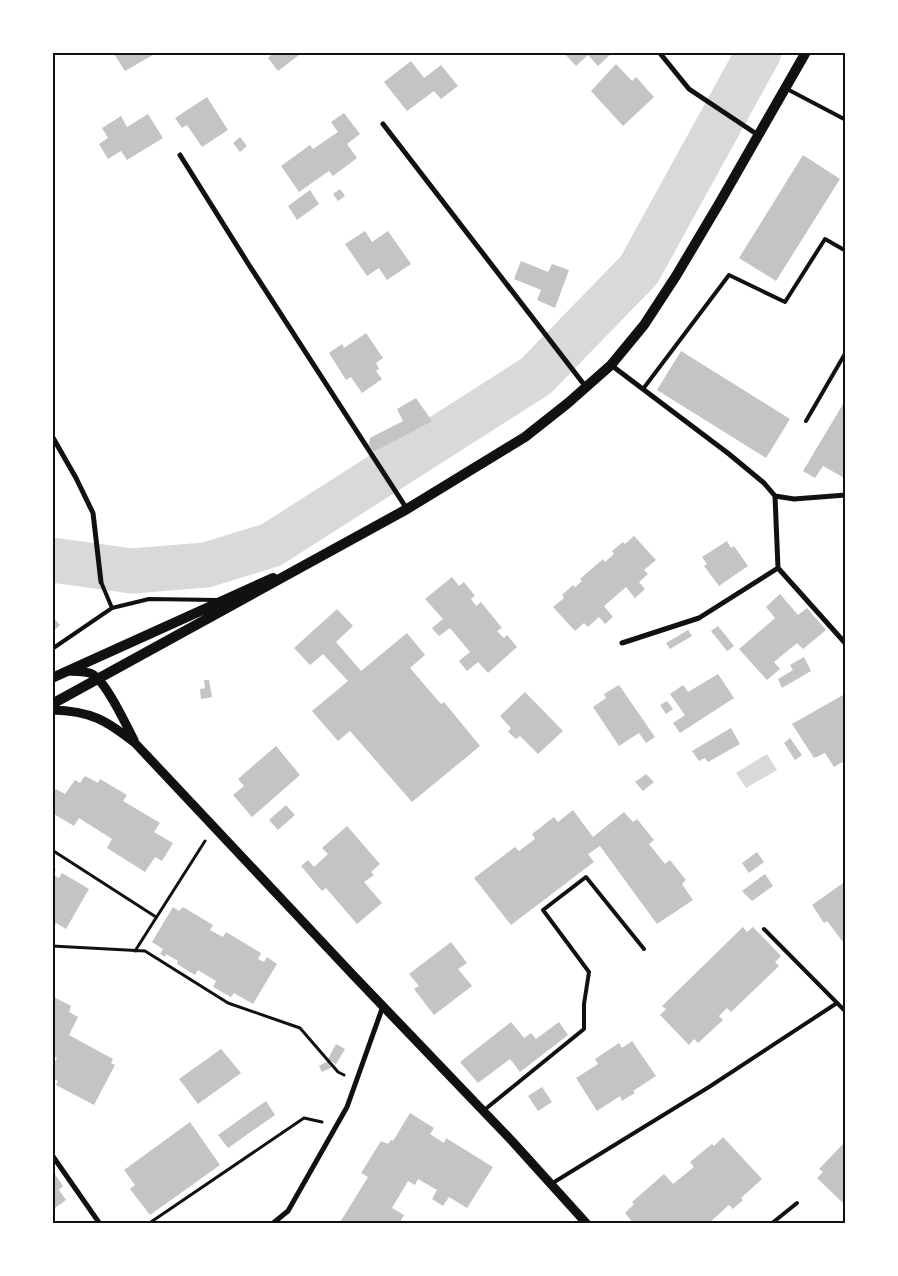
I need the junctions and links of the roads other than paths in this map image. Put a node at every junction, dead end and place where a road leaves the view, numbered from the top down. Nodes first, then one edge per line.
1 (659, 52) edge
2 (806, 52) edge
3 (785, 88) junction
4 (846, 120) edge
5 (382, 124) dead end
6 (758, 135) junction
7 (180, 154) dead end
8 (846, 251) edge
9 (846, 352) edge
10 (611, 364) junction
11 (586, 387) junction
12 (643, 389) junction
13 (806, 421) dead end
14 (52, 436) edge
15 (846, 495) edge
16 (775, 496) junction
17 (407, 509) junction
18 (335, 550) junction
19 (778, 568) junction
20 (101, 582) joint
21 (223, 600) junction
22 (112, 608) junction
23 (622, 643) dead end
24 (846, 644) edge
25 (52, 649) edge
26 (69, 671) junction
27 (52, 678) edge
28 (99, 679) junction
29 (52, 704) edge
30 (52, 710) edge
31 (135, 743) junction
32 (764, 929) dead end
33 (644, 949) dead end
34 (837, 1003) junction
35 (383, 1006) junction
36 (846, 1012) edge
37 (483, 1111) junction
38 (52, 1155) edge
39 (551, 1184) junction
40 (797, 1203) dead end
41 (100, 1224) edge
42 (272, 1224) edge
43 (586, 1224) edge
44 (771, 1224) edge

1 - 6 street
2 - 3 main road
3 - 4 lane
3 - 6 main road
5 - 11 street
6 - 10 main road
7 - 17 street
8 - 12 lane
9 - 13 lane
10 - 11 main road
10 - 12 street
11 - 17 main road
12 - 16 street
14 - 20 street
15 - 16 street
16 - 19 street
17 - 18 main road
18 - 21 main road
18 - 28 main road
19 - 23 street
19 - 24 street
20 - 22 lane
21 - 22 lane
21 - 26 main road
22 - 25 lane
26 - 27 main road
26 - 28 street
28 - 29 main road
28 - 31 street
30 - 31 street
31 - 35 street
32 - 34 lane
33 - 37 lane
34 - 36 lane
34 - 39 lane
35 - 37 street
35 - 42 street
37 - 39 street
38 - 41 street
39 - 43 street
40 - 44 lane

